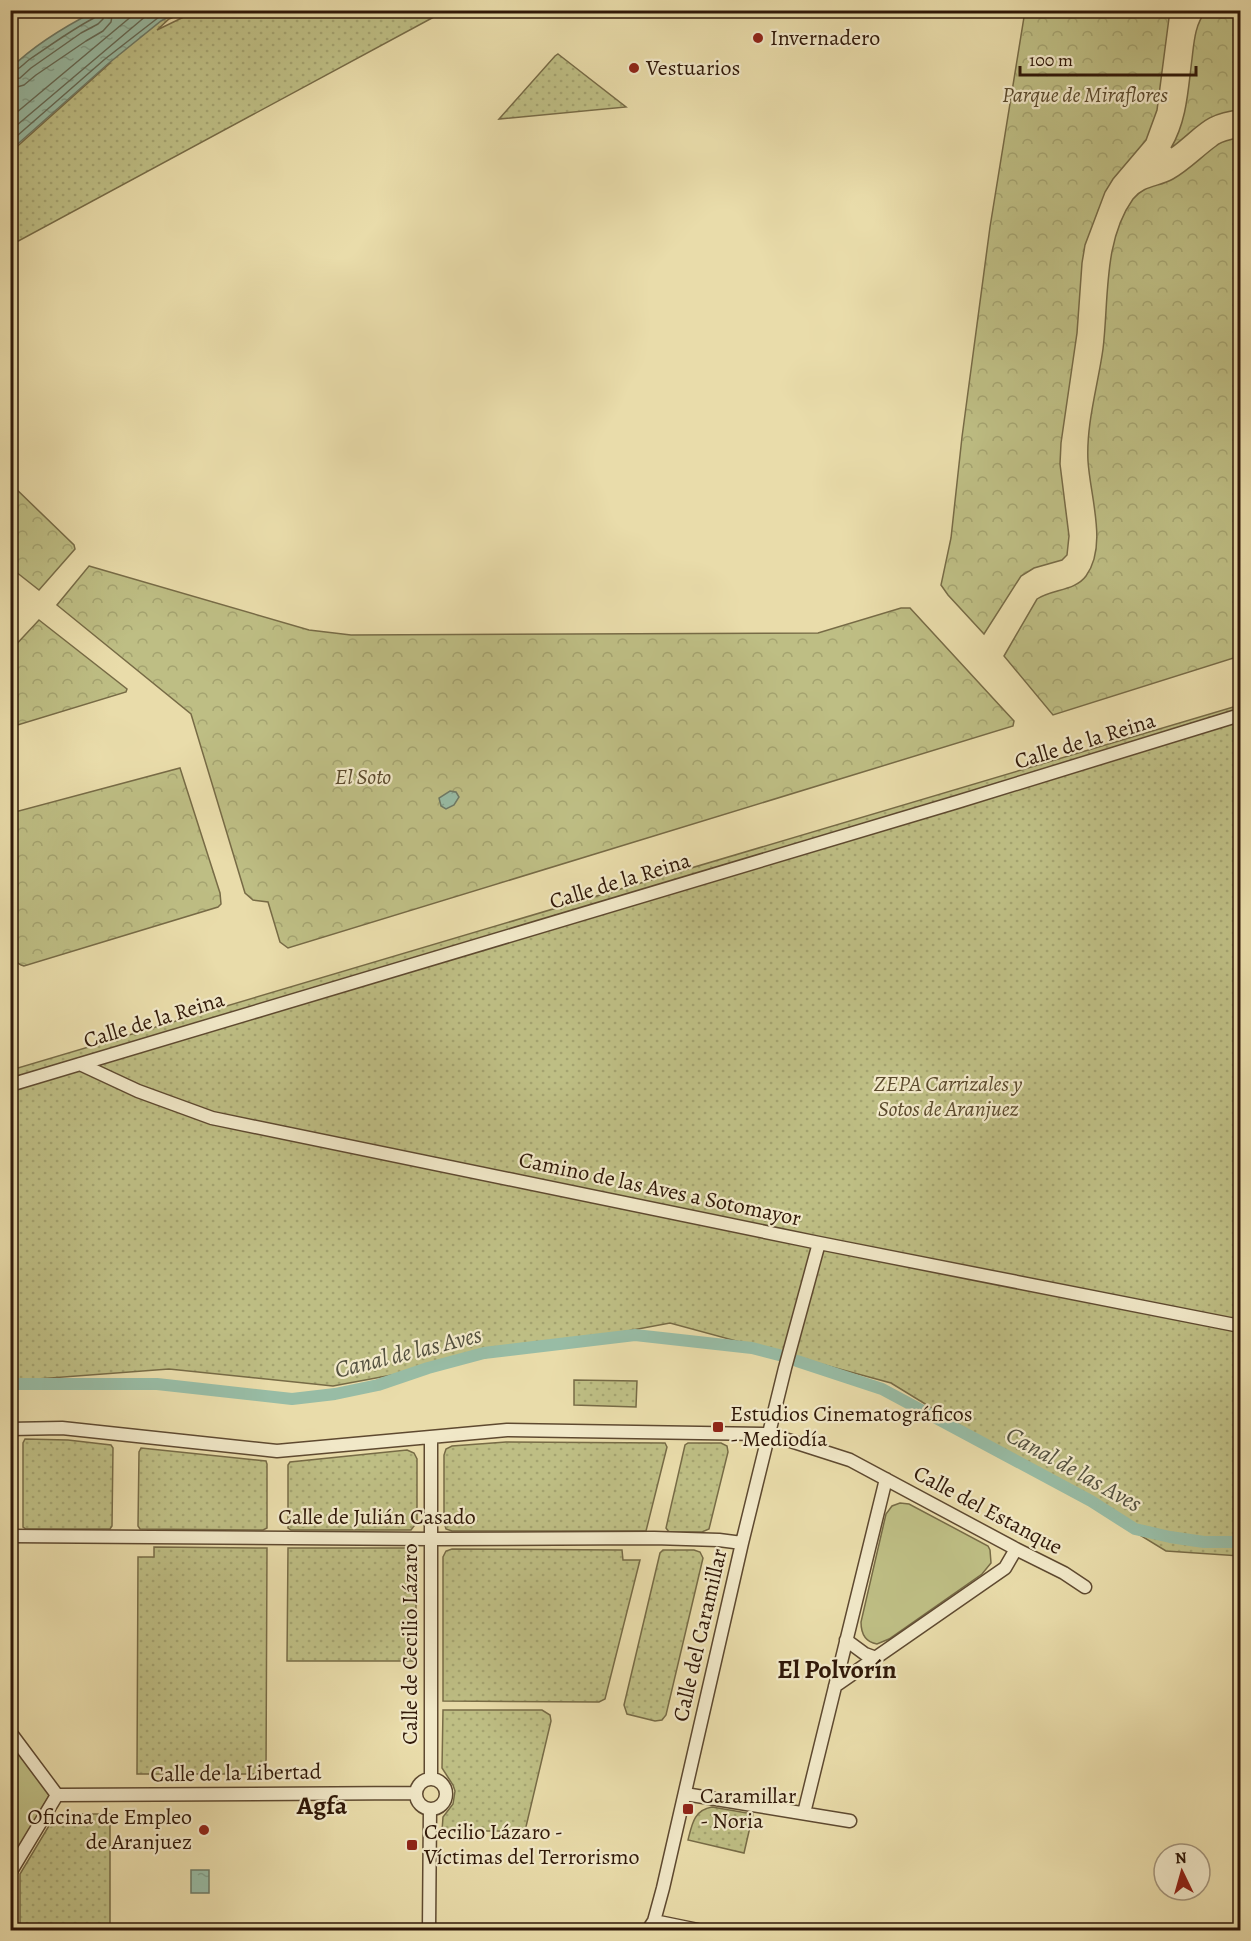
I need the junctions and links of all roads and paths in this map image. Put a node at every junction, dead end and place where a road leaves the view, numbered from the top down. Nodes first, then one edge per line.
1 (1240, 715) edge
2 (80, 1064) junction
3 (10, 1085) edge
4 (819, 1243) junction
5 (1240, 1326) edge
6 (10, 1429) edge
7 (769, 1434) junction
8 (431, 1437) junction
9 (886, 1479) junction
10 (10, 1536) edge
11 (431, 1539) junction
12 (742, 1543) junction
13 (1016, 1550) junction
14 (1085, 1587) dead end
15 (846, 1640) junction
16 (876, 1658) junction
17 (835, 1686) junction
18 (10, 1732) edge
19 (431, 1779) junction
20 (416, 1793) junction
21 (685, 1794) junction
22 (57, 1795) junction
23 (430, 1809) junction
24 (804, 1813) junction
25 (850, 1821) dead end
26 (10, 1873) edge
27 (651, 1926) edge
28 (429, 1930) edge
29 (698, 1930) edge

1 - 2 street, Calle de la Reina
2 - 3 street, Calle de la Reina
2 - 4 street, Camino de las Aves a Sotomayor
4 - 5 street, Camino de las Aves a Sotomayor
4 - 7 street, Calle del Caramillar
6 - 8 street, Calle del Estanque
7 - 8 street, Calle del Estanque
7 - 9 street, Calle del Estanque
7 - 12 street, Calle del Caramillar
8 - 11 street, Calle de Cecilio Lázaro
9 - 13 street, Calle del Estanque
9 - 15 street
10 - 11 street, Calle de Julián Casado
11 - 12 street, Calle de Julián Casado
11 - 19 street, Calle de Cecilio Lázaro
12 - 21 street, Calle del Caramillar
13 - 14 street, Calle del Estanque
13 - 16 street
15 - 16 street
15 - 17 street
16 - 17 street
17 - 24 street
18 - 22 street
19 - 20 street
19 - 23 street
20 - 22 street, Calle de la Libertad
20 - 23 street
21 - 24 street
21 - 27 street, Calle del Caramillar
22 - 26 street
23 - 28 street
24 - 25 street
27 - 29 street

